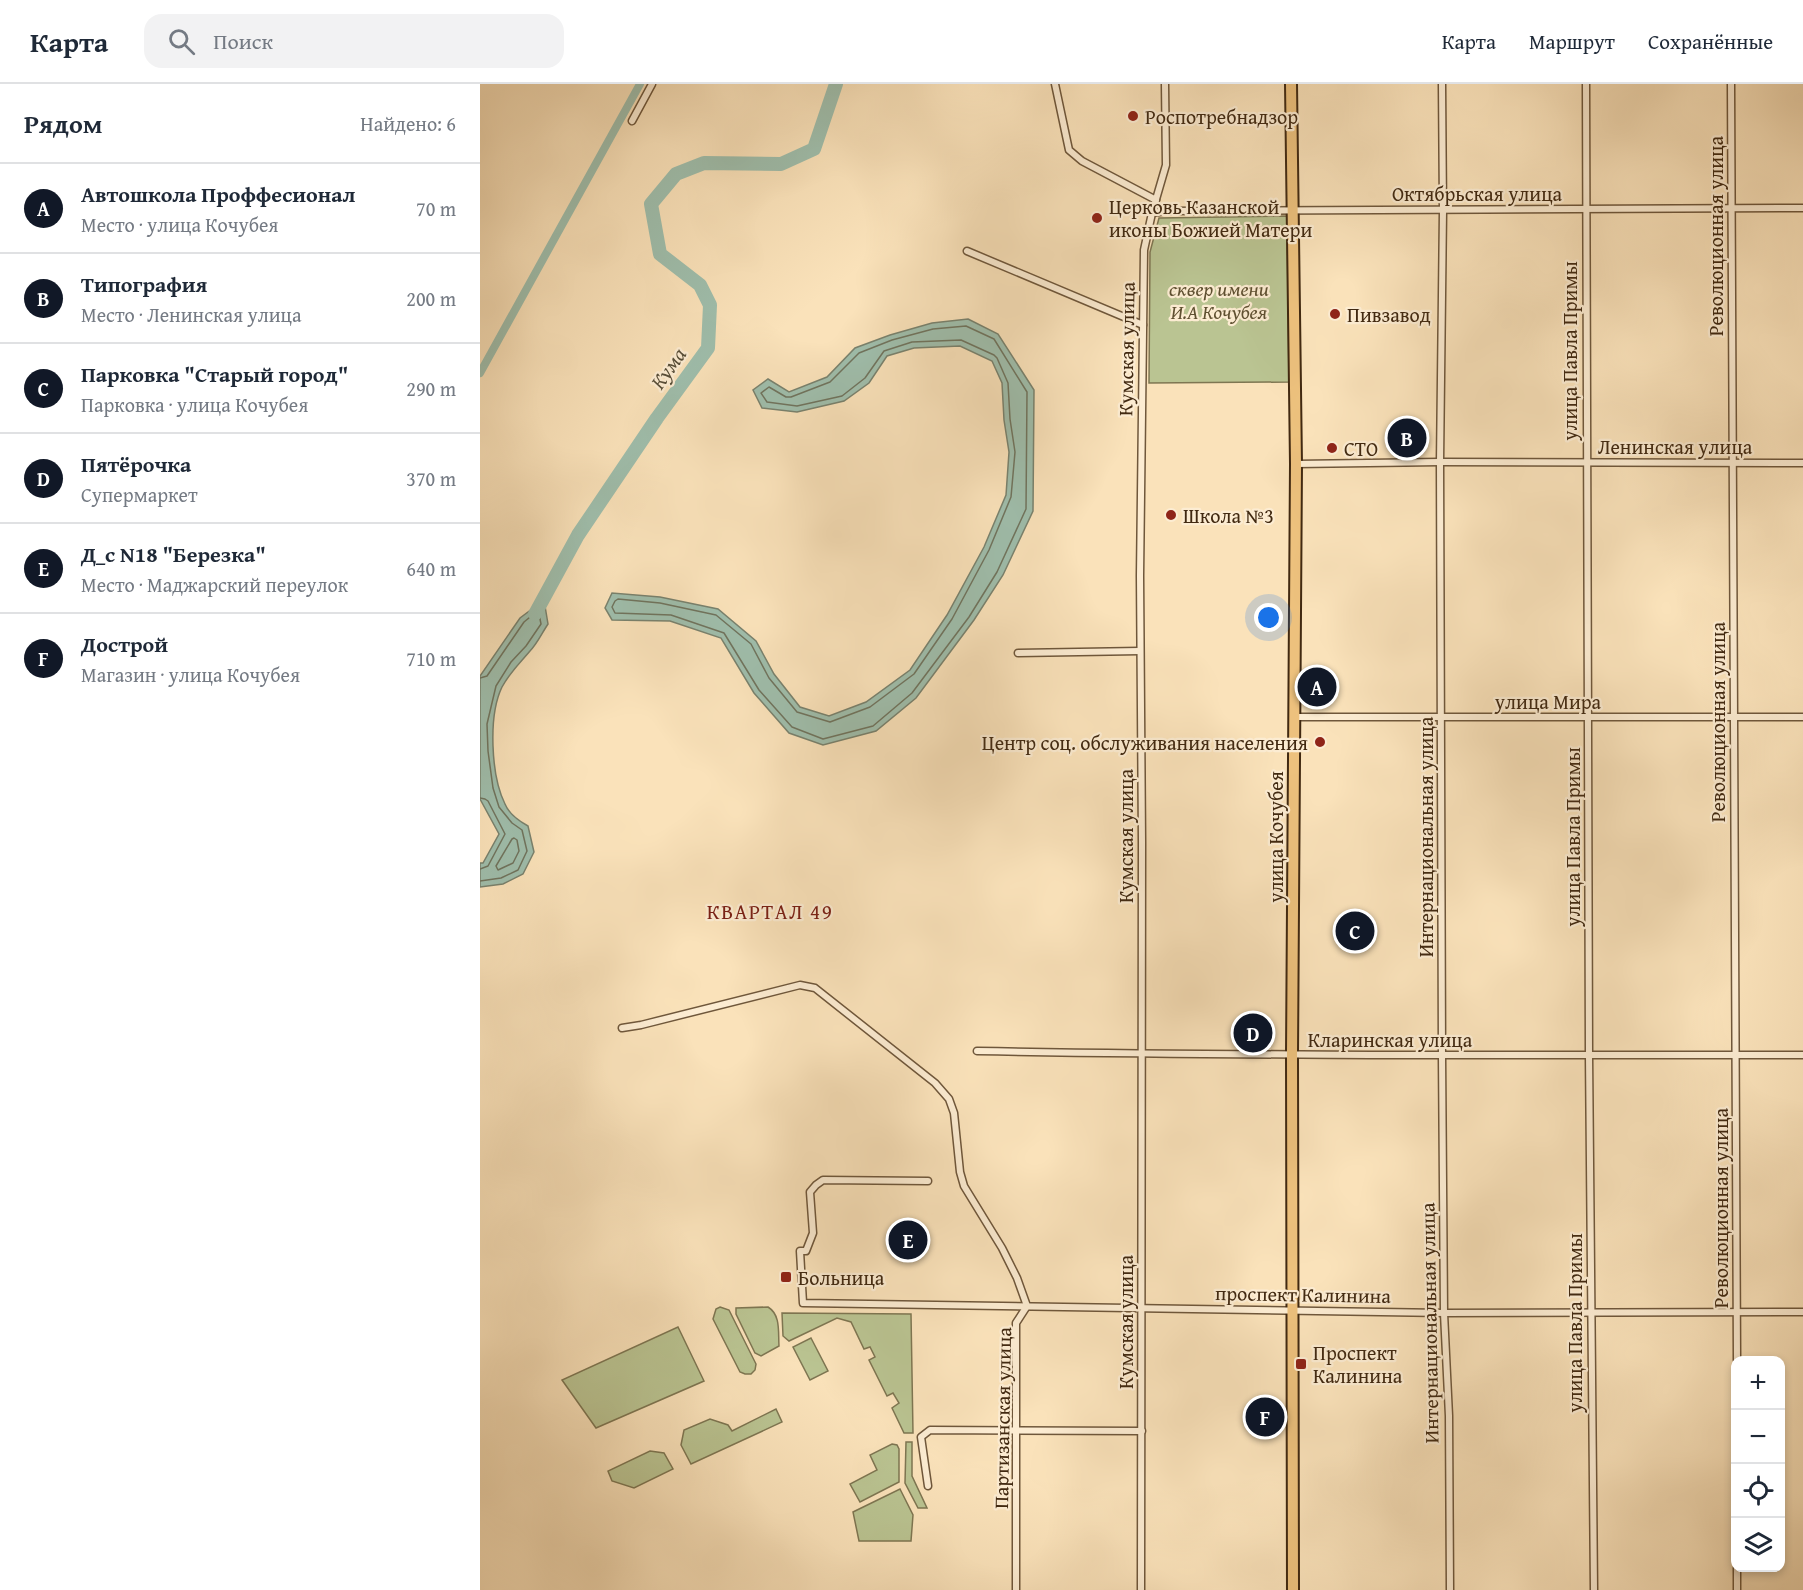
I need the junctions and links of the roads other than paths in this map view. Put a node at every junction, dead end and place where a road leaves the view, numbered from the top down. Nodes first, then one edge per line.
1 (652, 84) edge
2 (1055, 84) edge
3 (1165, 84) edge
4 (1292, 84) edge
5 (1442, 84) edge
6 (1586, 84) edge
7 (1731, 84) edge
8 (632, 121) dead end
9 (1156, 200) junction
10 (1803, 208) edge
11 (1293, 209) junction
12 (1731, 209) junction
13 (1585, 210) junction
14 (1443, 211) junction
15 (1152, 213) junction
16 (967, 251) dead end
17 (1143, 325) junction
18 (1440, 462) junction
19 (1586, 462) junction
20 (1733, 463) junction
21 (1803, 463) edge
22 (1296, 464) junction
23 (1140, 651) junction
24 (1018, 652) dead end
25 (1733, 716) junction
26 (1293, 717) junction
27 (1803, 717) edge
28 (1441, 718) junction
29 (1588, 718) junction
30 (622, 1028) dead end
31 (977, 1050) dead end
32 (1142, 1054) junction
33 (1292, 1054) junction
34 (1735, 1055) junction
35 (1803, 1055) edge
36 (1442, 1056) junction
37 (1589, 1056) junction
38 (928, 1181) dead end
39 (1027, 1306) junction
40 (1141, 1309) junction
41 (1292, 1311) junction
42 (1737, 1311) junction
43 (1591, 1312) junction
44 (1803, 1312) edge
45 (1444, 1313) junction
46 (1737, 1356) edge
47 (1017, 1430) junction
48 (1142, 1431) junction
49 (928, 1486) dead end
50 (1737, 1572) edge
51 (1016, 1590) edge
52 (1141, 1590) edge
53 (1293, 1590) edge
54 (1450, 1590) edge
55 (1594, 1590) edge
56 (1737, 1590) edge

1 - 8 street
2 - 9 street
3 - 9 street, Кумская улица
4 - 11 main road, улица Кочубея
5 - 14 street, Интернациональная улица
6 - 13 street, улица Павла Примы
7 - 12 street, Революционная улица
9 - 15 street, Кумская улица
10 - 12 street, Октябрьская улица
11 - 14 street, Октябрьская улица
11 - 15 street, Октябрьская улица
11 - 22 main road, улица Кочубея
12 - 13 street, Октябрьская улица
12 - 20 street, Революционная улица
13 - 14 street, Октябрьская улица
13 - 19 street, улица Павла Примы
14 - 18 street, Интернациональная улица
15 - 17 street, Кумская улица
16 - 17 street
17 - 23 street, Кумская улица
18 - 19 street, Ленинская улица
18 - 22 street, Ленинская улица
18 - 28 street, Интернациональная улица
19 - 20 street, Ленинская улица
19 - 29 street, улица Павла Примы
20 - 21 street, Ленинская улица
20 - 25 street, Революционная улица
22 - 26 main road, улица Кочубея
23 - 24 street
23 - 32 street, Кумская улица
25 - 27 street, улица Мира
25 - 29 street, улица Мира
25 - 34 street, Революционная улица
26 - 28 street, улица Мира
26 - 33 main road, улица Кочубея
28 - 29 street, улица Мира
28 - 36 street, Интернациональная улица
29 - 37 street, улица Павла Примы
30 - 39 street, Партизанская улица
31 - 32 street, Кларинская улица
32 - 33 street, Кларинская улица
32 - 40 street, Кумская улица
33 - 36 street, Кларинская улица
33 - 41 main road, улица Кочубея
34 - 35 street, Кларинская улица
34 - 37 street, Кларинская улица
34 - 42 street, Революционная улица
36 - 37 street, Кларинская улица
36 - 45 street, Интернациональная улица
37 - 43 street, улица Павла Примы
38 - 39 street, проспект Калинина
39 - 40 street, проспект Калинина
39 - 47 street, Партизанская улица
40 - 41 street, проспект Калинина
40 - 48 street, Кумская улица
41 - 45 street, проспект Калинина
41 - 53 main road, улица Кочубея
42 - 43 street, проспект Калинина
42 - 44 street, проспект Калинина
42 - 46 street, Революционная улица
43 - 45 street, проспект Калинина
43 - 55 street, улица Павла Примы
45 - 54 street, Интернациональная улица
47 - 48 street
47 - 49 street
47 - 51 street, Партизанская улица
48 - 52 street, Кумская улица
50 - 56 street

